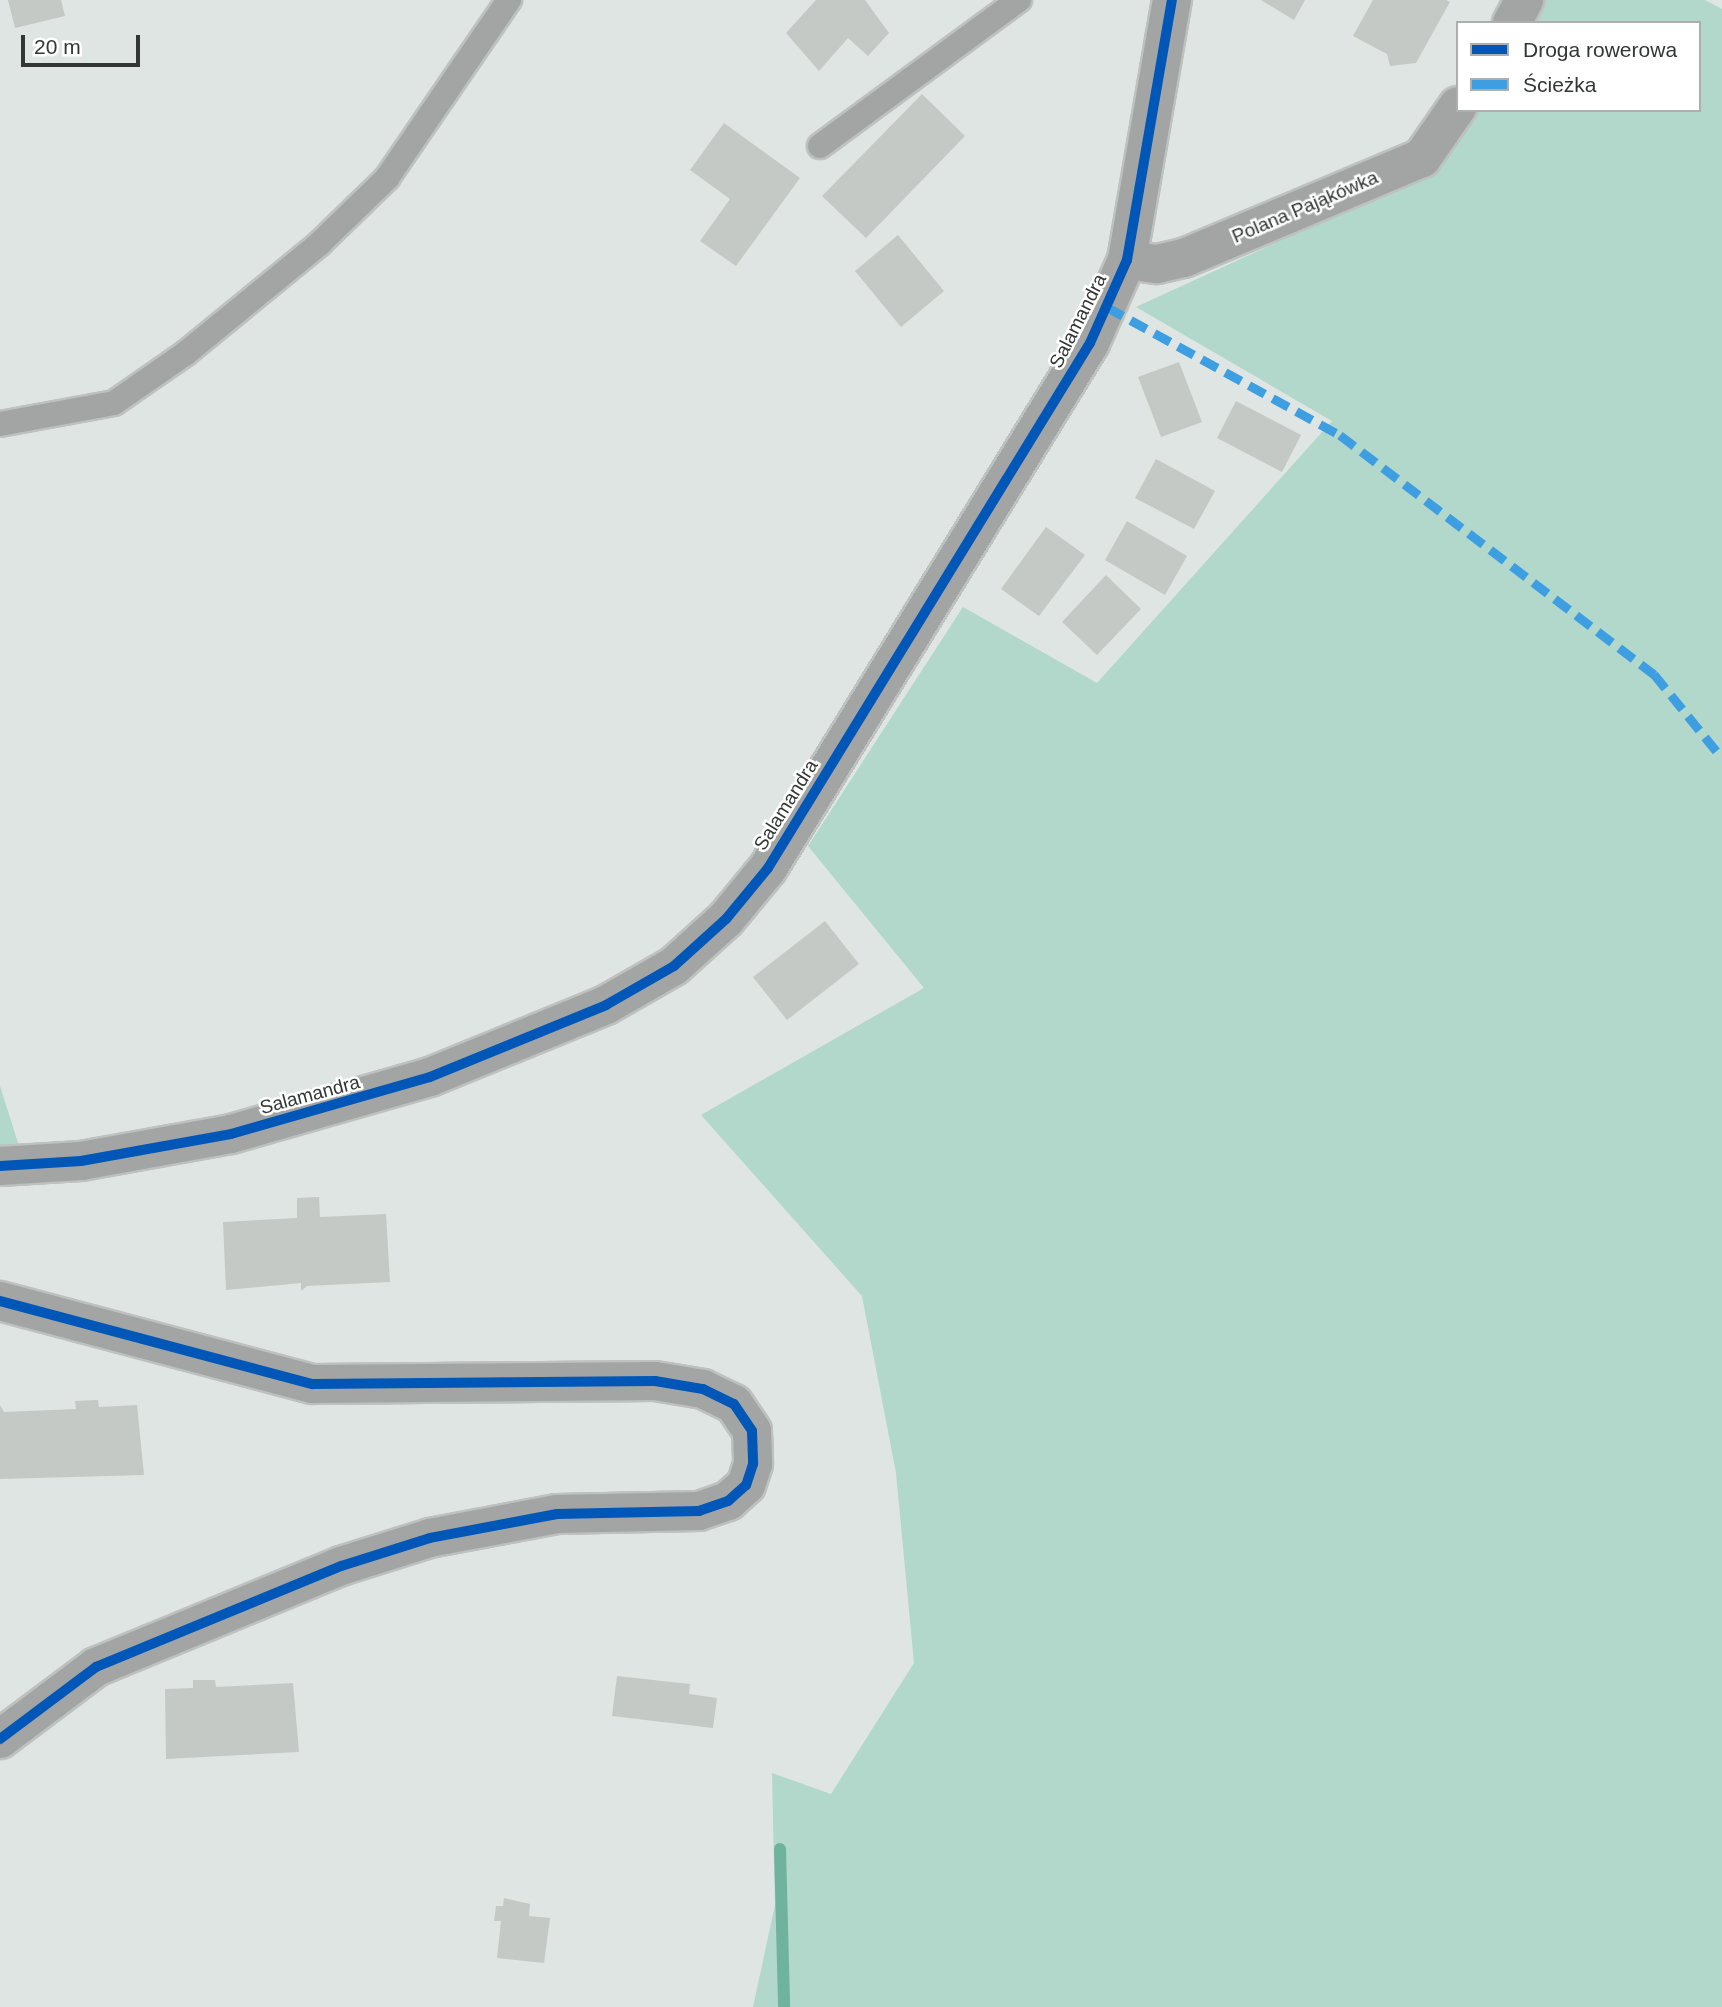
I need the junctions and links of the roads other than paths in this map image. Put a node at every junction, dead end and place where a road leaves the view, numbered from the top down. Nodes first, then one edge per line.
1 (509, 0) edge
2 (1019, 0) edge
3 (1172, 0) edge
4 (1524, 0) edge
5 (1513, 21) edge
6 (1456, 109) edge
7 (820, 146) dead end
8 (1127, 260) junction
9 (0, 424) edge
10 (0, 1166) edge
11 (0, 1301) edge
12 (0, 1739) edge

1 - 9 lane
2 - 7 lane
3 - 8 street, Salamandra
4 - 5 street
6 - 8 street, Polana Pająkówka
8 - 10 street, Salamandra
11 - 12 street

